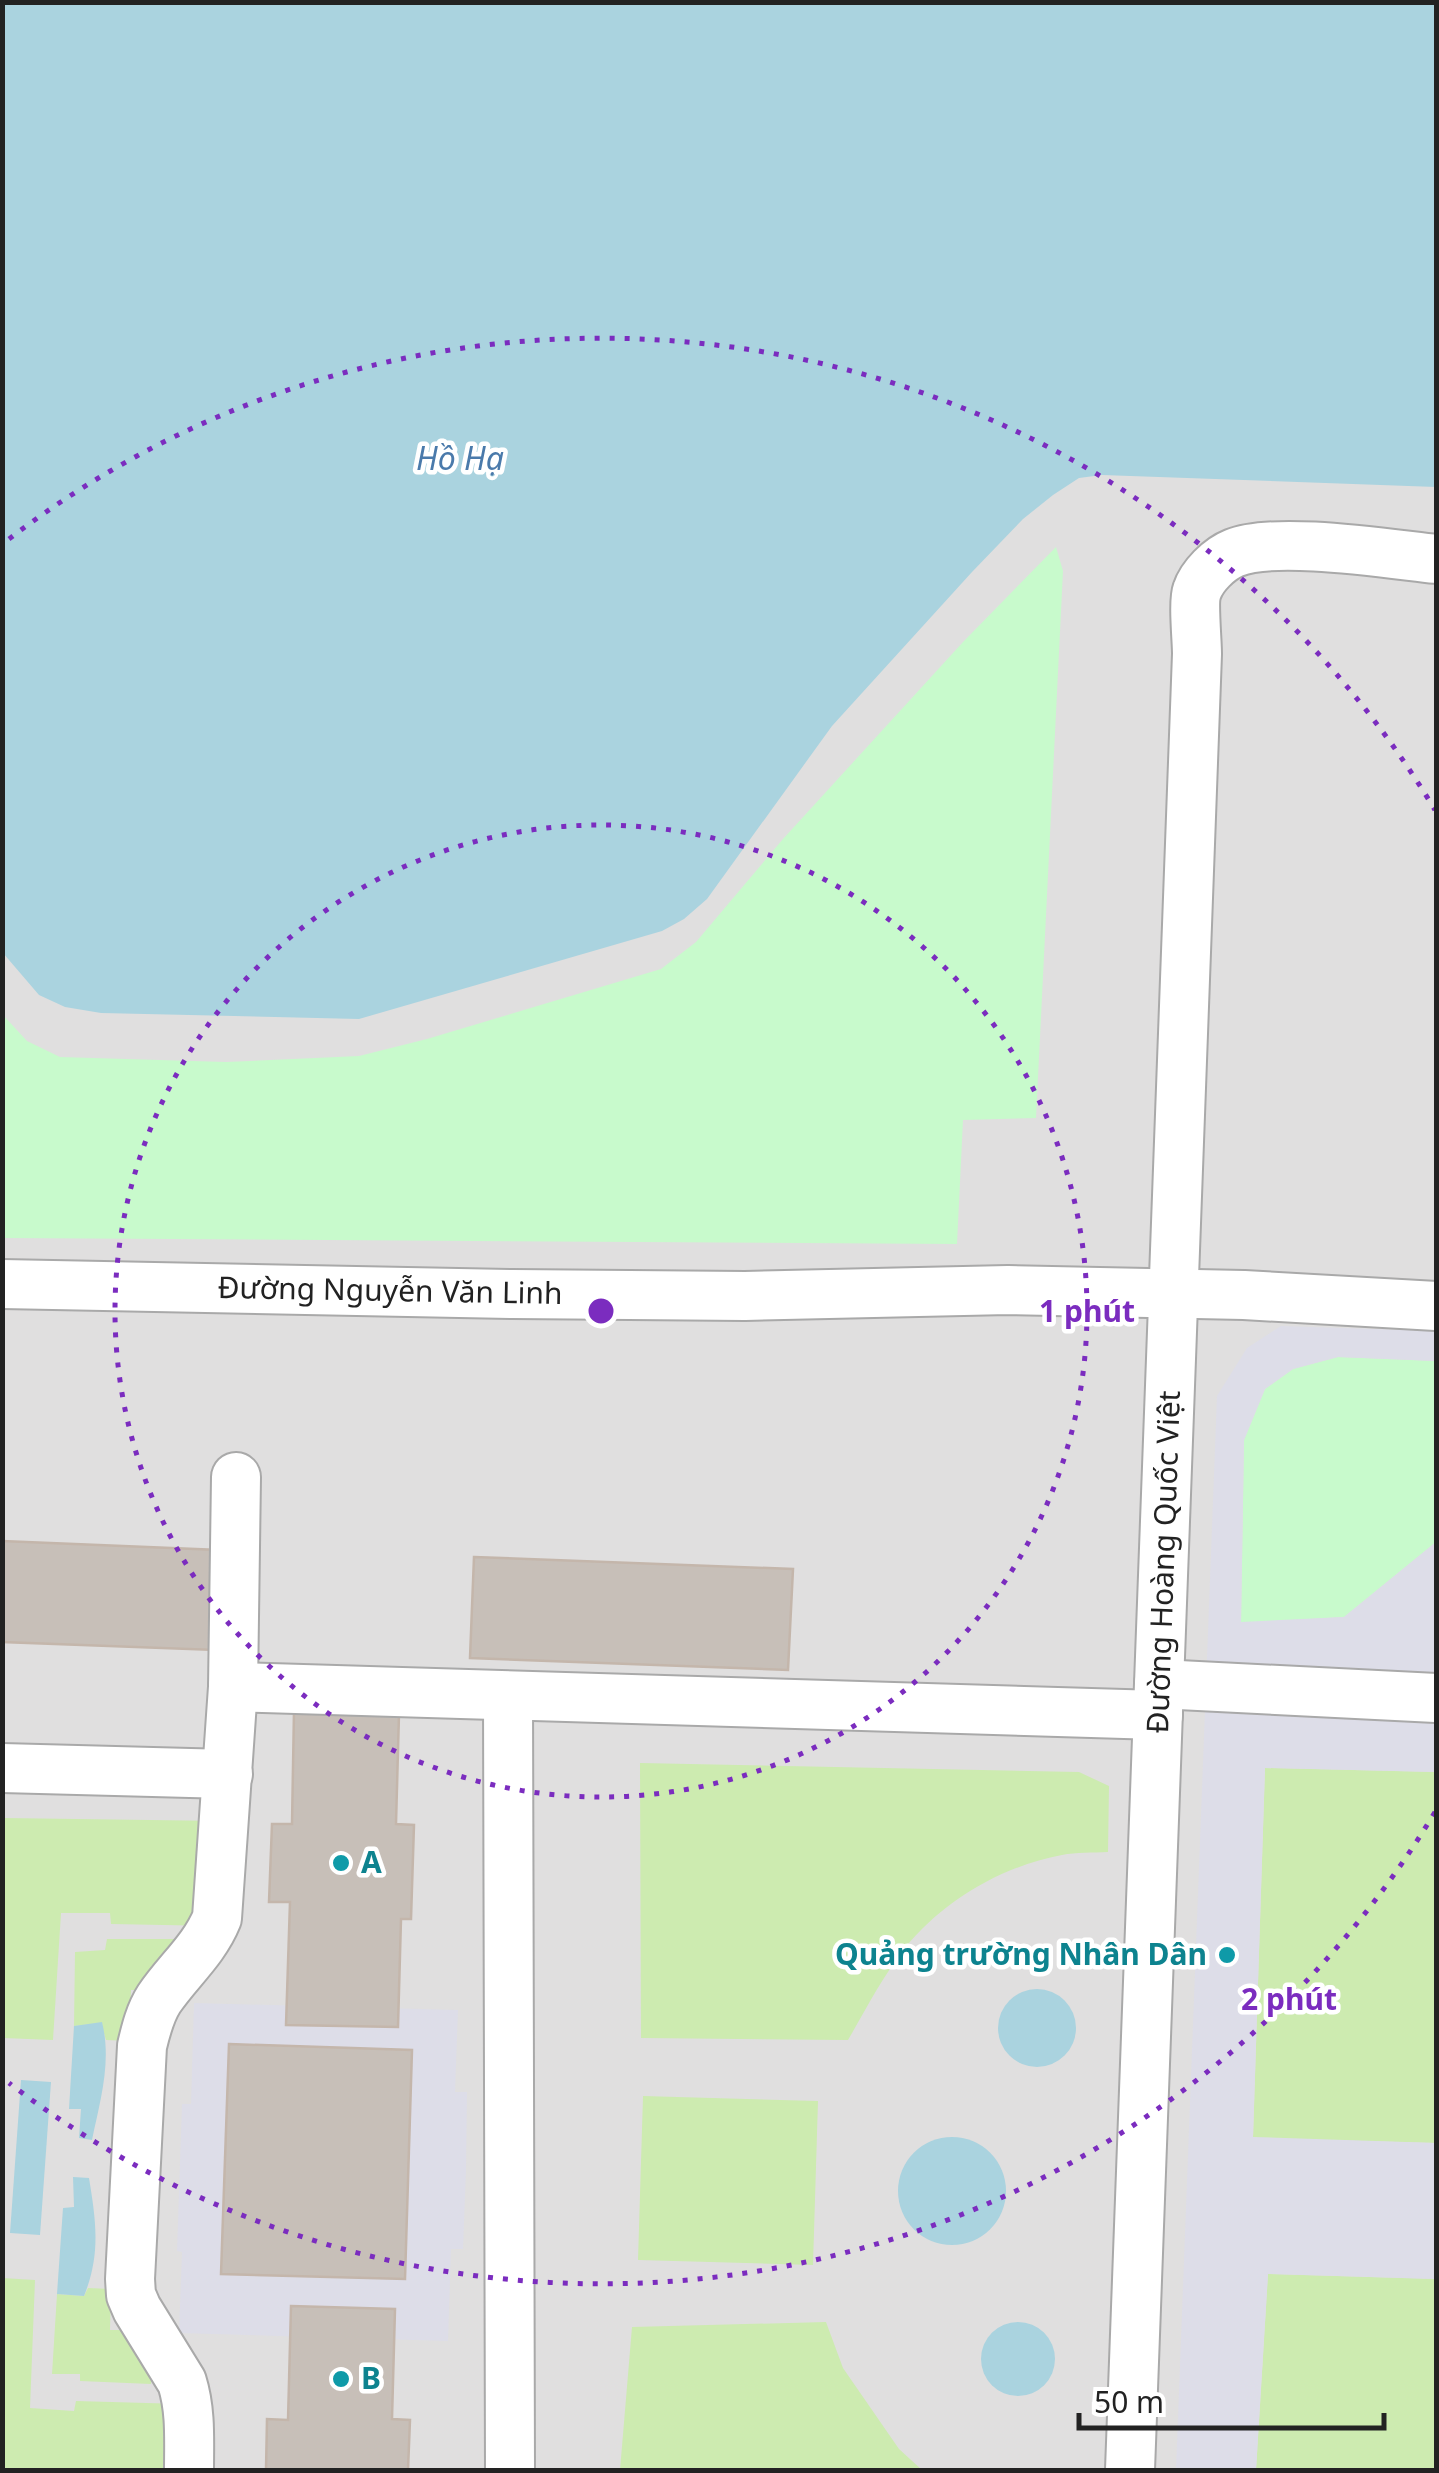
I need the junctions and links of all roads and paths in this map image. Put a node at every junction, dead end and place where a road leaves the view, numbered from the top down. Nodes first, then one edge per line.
1 (1436, 558) edge
2 (2, 1284) edge
3 (1174, 1293) junction
4 (1436, 1306) edge
5 (236, 1477) dead end
6 (232, 1687) junction
7 (508, 1696) junction
8 (1436, 1698) edge
9 (1159, 1700) junction
10 (2, 1768) edge
11 (228, 1774) junction
12 (188, 2470) edge
13 (510, 2470) edge
14 (1130, 2470) edge

1 - 3 street, Đường Hoàng Quốc Việt
2 - 3 street, Đường Nguyễn Văn Linh
3 - 4 street, Đường Nguyễn Văn Linh
3 - 9 street, Đường Hoàng Quốc Việt
5 - 6 street
6 - 7 street
6 - 11 street
7 - 9 street
7 - 13 street
8 - 9 street
9 - 14 street, Đường Hoàng Quốc Việt
10 - 11 street
11 - 12 street

